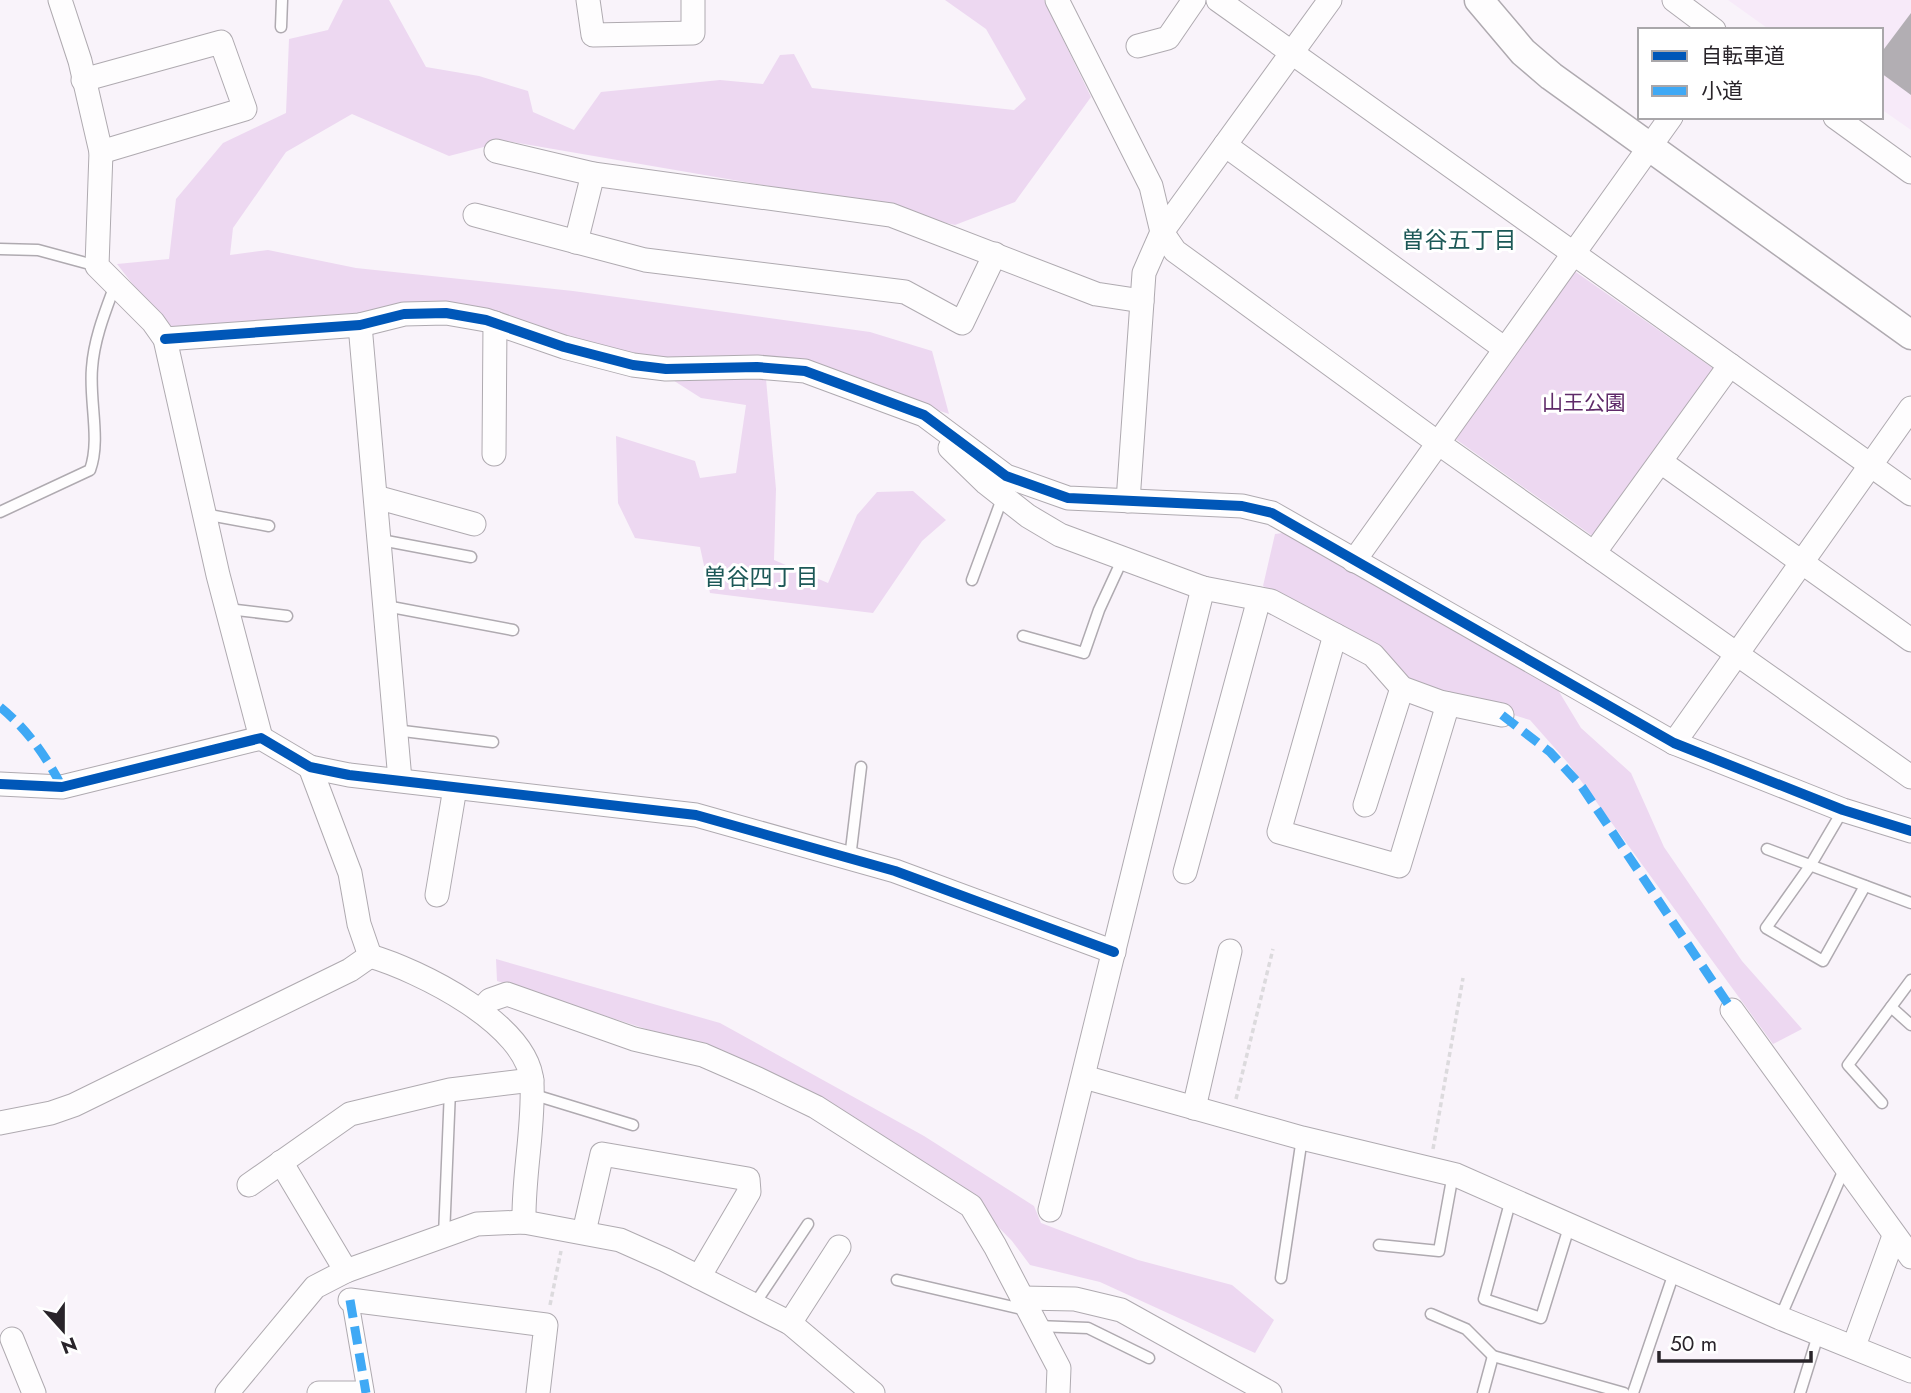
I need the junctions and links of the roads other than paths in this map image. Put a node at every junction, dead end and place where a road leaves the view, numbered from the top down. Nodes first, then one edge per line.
1 (60, 0) edge
2 (282, 0) edge
3 (588, 0) edge
4 (693, 0) edge
5 (1056, 0) edge
6 (1194, 0) edge
7 (1218, 0) edge
8 (1331, 0) edge
9 (1479, 0) edge
10 (1674, 0) edge
11 (281, 27) dead end
12 (1711, 28) edge
13 (1138, 46) dead end
14 (1292, 53) junction
15 (83, 80) junction
16 (1670, 119) edge
17 (1838, 119) edge
18 (1225, 145) junction
19 (1650, 147) junction
20 (496, 151) dead end
21 (102, 152) junction
22 (1911, 172) edge
23 (593, 174) junction
24 (475, 215) dead end
25 (1162, 232) junction
26 (576, 242) junction
27 (0, 249) edge
28 (995, 254) junction
29 (1573, 255) junction
30 (97, 266) junction
31 (116, 285) junction
32 (1142, 302) junction
33 (495, 323) junction
34 (360, 325) junction
35 (1911, 335) edge
36 (164, 339) junction
37 (1505, 349) junction
38 (1730, 365) junction
39 (1911, 408) edge
40 (924, 415) junction
41 (1438, 443) junction
42 (494, 454) dead end
43 (1661, 462) junction
44 (1871, 465) junction
45 (1911, 494) edge
46 (1003, 496) junction
47 (376, 497) junction
48 (1128, 501) junction
49 (0, 512) edge
50 (204, 513) junction
51 (474, 524) dead end
52 (270, 526) dead end
53 (381, 540) junction
54 (1594, 553) junction
55 (471, 557) dead end
56 (1123, 558) junction
57 (1354, 561) junction
58 (1803, 562) junction
59 (972, 580) dead end
60 (1203, 588) junction
61 (1259, 599) junction
62 (386, 606) junction
63 (228, 609) junction
64 (286, 616) dead end
65 (513, 630) dead end
66 (1335, 635) junction
67 (1023, 636) dead end
68 (1911, 640) edge
69 (1737, 654) junction
70 (1402, 688) junction
71 (1448, 704) junction
72 (1503, 715) dead end
73 (396, 730) junction
74 (261, 738) junction
75 (493, 743) dead end
76 (1674, 743) junction
77 (310, 767) junction
78 (861, 767) dead end
79 (1911, 777) edge
80 (400, 780) junction
81 (0, 784) edge
82 (455, 788) junction
83 (1365, 805) dead end
84 (1843, 810) junction
85 (1911, 831) edge
86 (1767, 849) dead end
87 (850, 858) junction
88 (1810, 866) junction
89 (1185, 872) dead end
90 (1865, 886) junction
91 (437, 895) dead end
92 (1911, 903) edge
93 (1230, 951) dead end
94 (1114, 952) junction
95 (370, 956) junction
96 (1911, 980) edge
97 (1891, 1007) junction
98 (481, 1010) junction
99 (1732, 1010) dead end
100 (1911, 1025) edge
101 (1084, 1077) junction
102 (532, 1080) junction
103 (450, 1090) junction
104 (1882, 1103) dead end
105 (1194, 1108) junction
106 (0, 1123) edge
107 (633, 1125) dead end
108 (1302, 1138) junction
109 (281, 1163) junction
110 (1844, 1167) junction
111 (1453, 1174) junction
112 (249, 1185) dead end
113 (1511, 1199) junction
114 (1050, 1210) dead end
115 (524, 1222) junction
116 (808, 1223) dead end
117 (1570, 1224) junction
118 (575, 1230) junction
119 (444, 1236) junction
120 (1894, 1236) junction
121 (1378, 1245) dead end
122 (839, 1247) dead end
123 (1911, 1257) edge
124 (1675, 1270) junction
125 (346, 1271) junction
126 (699, 1277) junction
127 (1281, 1278) dead end
128 (897, 1280) dead end
129 (349, 1300) joint
130 (754, 1305) junction
131 (1029, 1312) junction
132 (1431, 1314) dead end
133 (1780, 1318) junction
134 (790, 1323) junction
135 (1819, 1331) junction
136 (12, 1339) dead end
137 (1854, 1346) junction
138 (1493, 1356) junction
139 (1149, 1359) dead end
140 (1911, 1371) edge
141 (34, 1393) edge
142 (227, 1393) edge
143 (319, 1393) edge
144 (357, 1393) edge
145 (366, 1393) edge
146 (538, 1393) edge
147 (873, 1393) edge
148 (1058, 1393) edge
149 (1270, 1393) edge
150 (1483, 1393) edge
151 (1624, 1393) edge
152 (1633, 1393) edge
153 (1800, 1393) edge

1 - 15 street
2 - 11 lane
3 - 4 street
5 - 25 street
6 - 13 street
7 - 14 street
8 - 14 street
9 - 19 street
10 - 12 street
14 - 18 street
14 - 29 street
15 - 21 street
15 - 21 street
16 - 19 street
17 - 22 street
18 - 25 street
18 - 37 street
19 - 29 street
19 - 35 street
20 - 23 street
21 - 30 street
23 - 26 street
23 - 28 street
24 - 26 street
25 - 32 street
25 - 41 street
26 - 28 street
27 - 30 lane
28 - 32 street
29 - 37 street
29 - 38 street
30 - 31 street
31 - 36 street
31 - 49 lane
32 - 48 street
33 - 34 street
33 - 40 street
33 - 42 street
34 - 36 street
34 - 47 street
36 - 50 street
37 - 41 street
38 - 43 street
38 - 44 street
39 - 44 street
40 - 46 street
40 - 48 street
41 - 54 street
41 - 57 street
43 - 54 street
43 - 58 street
44 - 45 street
44 - 58 street
46 - 56 street
46 - 59 lane
47 - 51 street
47 - 53 street
48 - 57 street
50 - 52 lane
50 - 63 street
53 - 55 lane
53 - 62 street
54 - 69 street
56 - 60 street
56 - 67 lane
57 - 76 street
58 - 68 street
58 - 69 street
60 - 61 street
60 - 94 street
61 - 66 street
61 - 89 street
62 - 65 lane
62 - 73 street
63 - 64 lane
63 - 74 street
66 - 70 street
66 - 71 street
69 - 76 street
69 - 79 street
70 - 71 street
70 - 83 street
71 - 72 street
73 - 75 lane
73 - 80 street
74 - 77 street
74 - 81 street
76 - 84 street
77 - 80 street
77 - 95 street
78 - 87 lane
80 - 82 street
82 - 87 street
82 - 91 street
84 - 85 street
84 - 88 lane
86 - 88 lane
87 - 94 street
88 - 90 lane
88 - 90 lane
90 - 92 lane
93 - 105 street
94 - 101 street
95 - 98 street
95 - 106 street
96 - 97 lane
97 - 100 lane
97 - 104 lane
98 - 102 street
98 - 131 street
99 - 110 street
101 - 105 street
101 - 114 street
102 - 103 street
102 - 107 lane
102 - 115 street
103 - 109 street
103 - 119 lane
105 - 108 street
108 - 111 street
108 - 127 lane
109 - 112 street
109 - 125 street
110 - 120 street
110 - 133 lane
111 - 113 street
111 - 121 lane
113 - 117 street
113 - 117 lane
115 - 118 street
115 - 119 street
116 - 130 lane
117 - 124 street
118 - 126 street
118 - 126 street
119 - 125 street
120 - 123 street
120 - 137 street
122 - 134 street
124 - 133 street
124 - 152 lane
125 - 142 street
126 - 130 street
128 - 131 lane
129 - 145 street
129 - 146 street
130 - 134 street
131 - 139 lane
131 - 148 street
131 - 149 street
132 - 138 lane
133 - 135 street
134 - 147 street
135 - 137 street
135 - 153 lane
136 - 141 street
137 - 140 street
138 - 150 lane
138 - 151 lane
143 - 144 street

